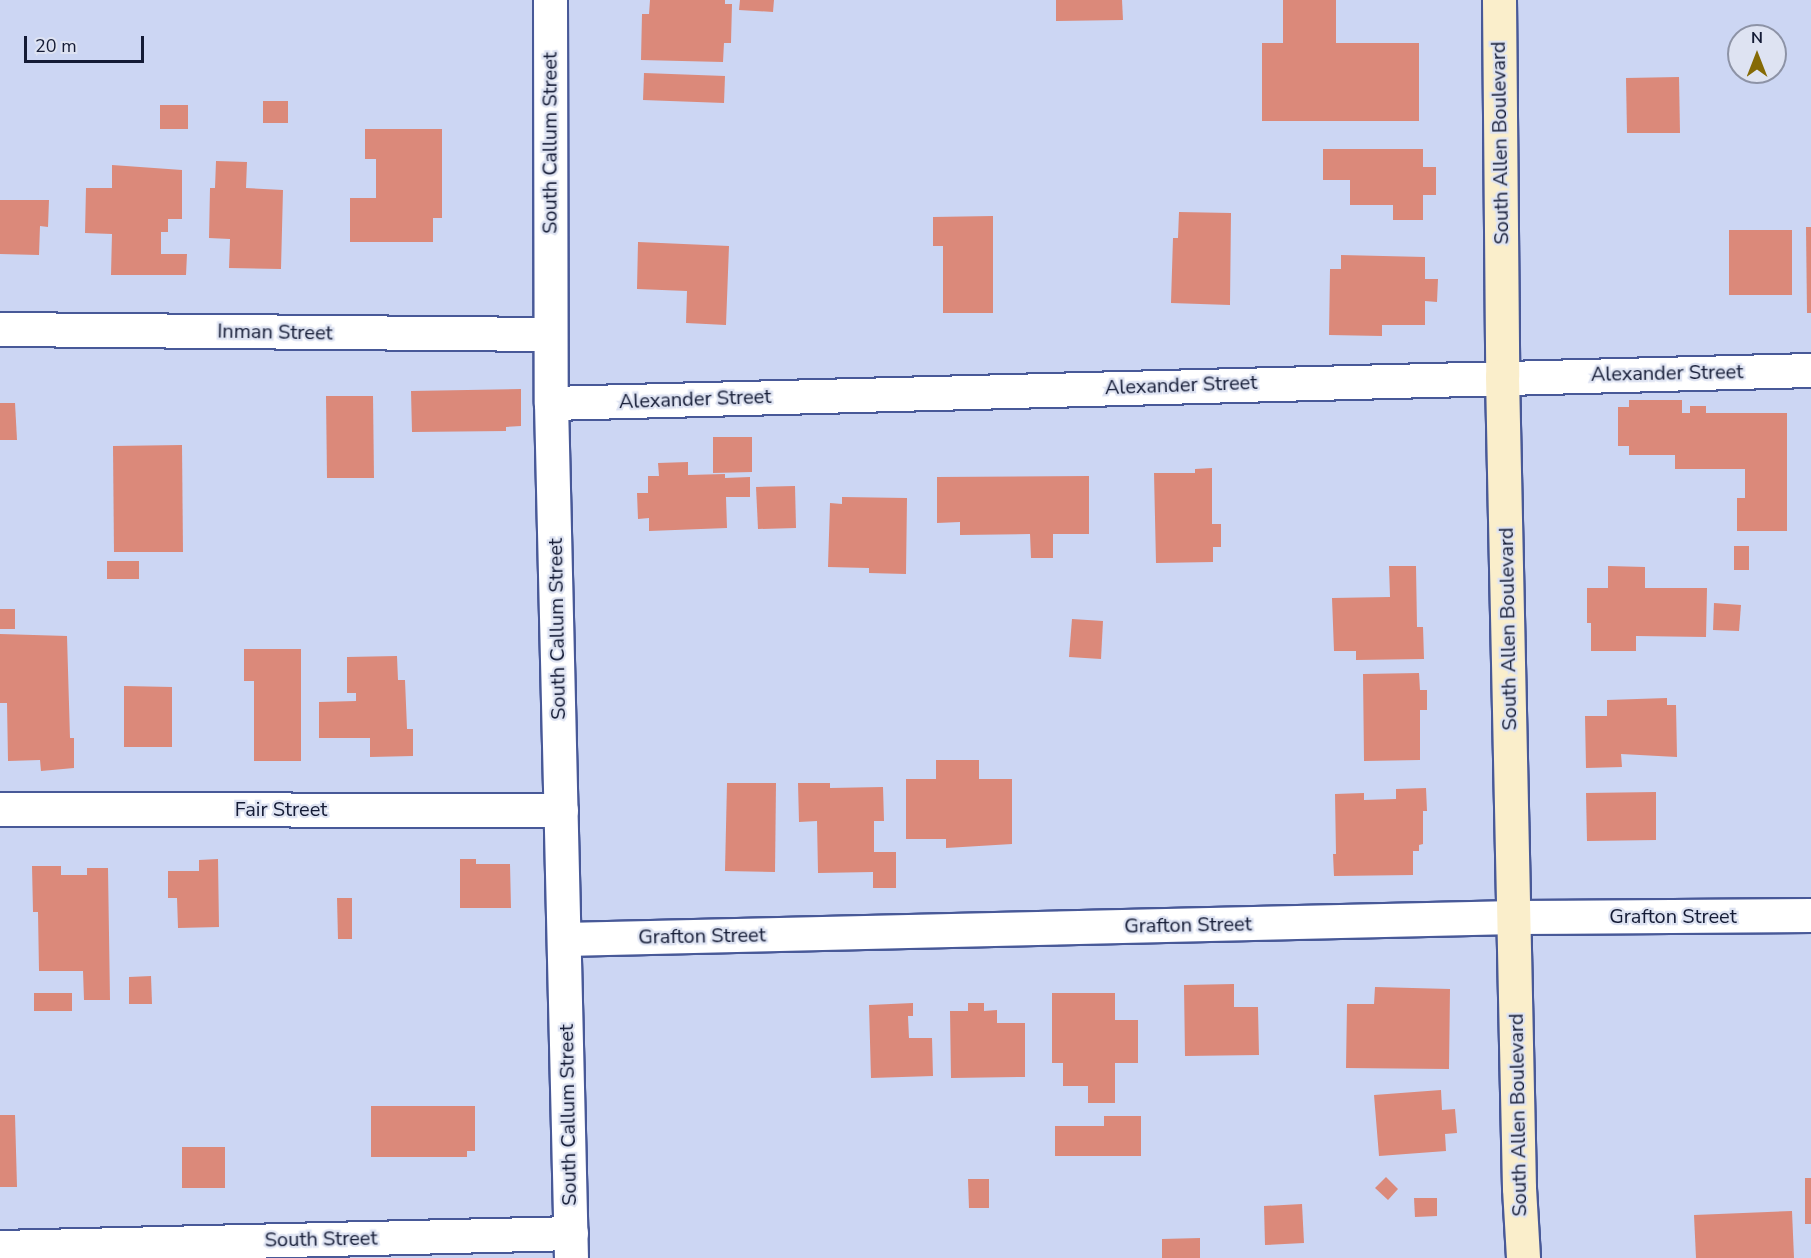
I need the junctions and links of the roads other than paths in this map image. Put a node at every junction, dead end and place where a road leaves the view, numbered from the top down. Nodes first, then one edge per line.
1 (550, 0) edge
2 (1499, 0) edge
3 (0, 329) edge
4 (550, 334) junction
5 (1811, 370) edge
6 (1502, 376) junction
7 (551, 403) junction
8 (0, 809) edge
9 (561, 810) junction
10 (1811, 915) edge
11 (1515, 917) junction
12 (564, 939) junction
13 (571, 1246) edge
14 (0, 1247) edge
15 (1523, 1258) edge

1 - 4 street, South Callum Street
2 - 6 street, South Allen Boulevard
3 - 4 street, Inman Street
4 - 7 street, South Callum Street
5 - 6 street, Alexander Street
6 - 7 street, Alexander Street
6 - 11 street, South Allen Boulevard
7 - 9 street, South Callum Street
8 - 9 street, Fair Street
9 - 12 street, South Callum Street
10 - 11 street, Grafton Street
11 - 12 street, Grafton Street
11 - 15 street, South Allen Boulevard
12 - 13 street, South Callum Street
13 - 14 street, South Street

